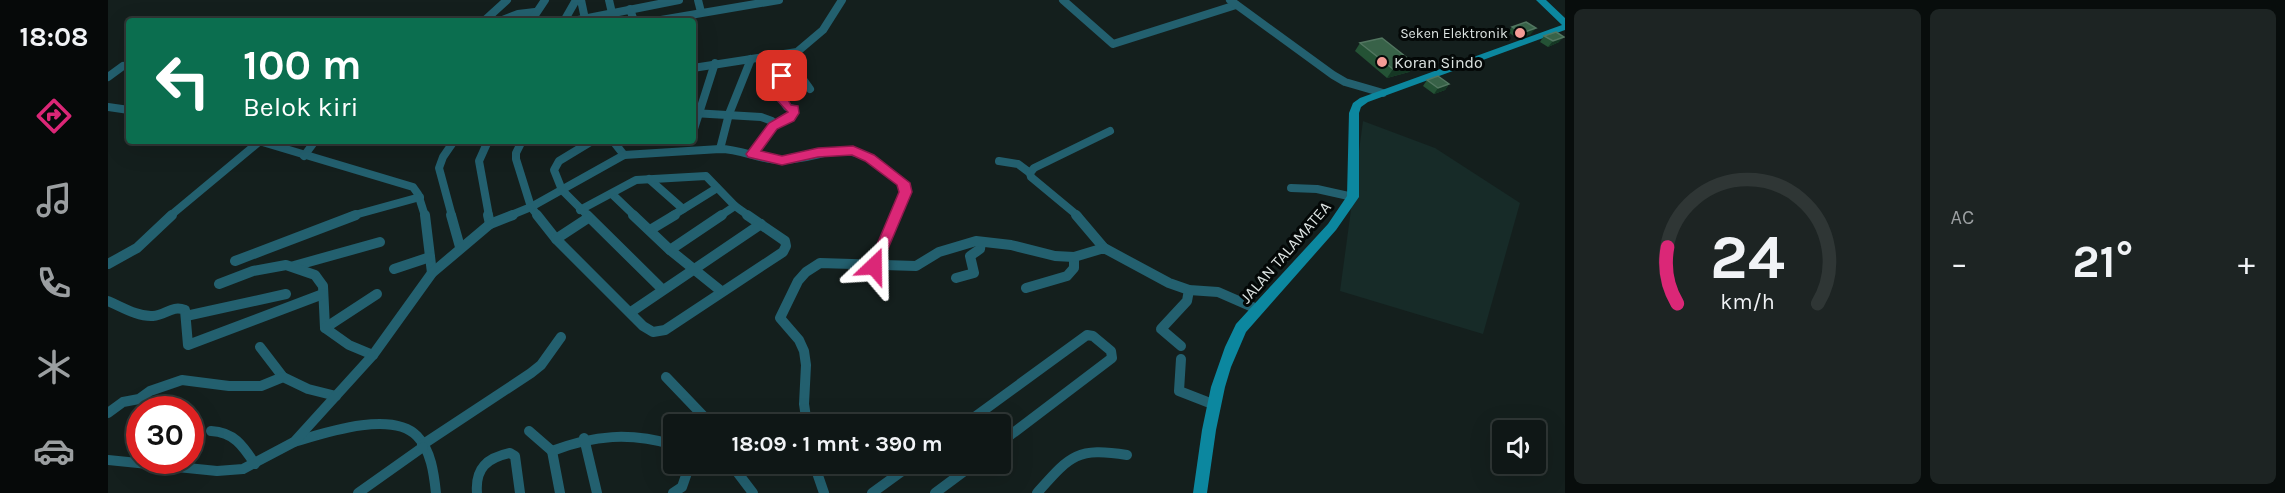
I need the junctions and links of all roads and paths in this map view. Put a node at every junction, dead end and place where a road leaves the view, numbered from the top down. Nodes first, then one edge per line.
1 (507, 0) edge
2 (545, 0) edge
3 (576, 0) edge
4 (581, 0) edge
5 (609, 0) edge
6 (679, 0) edge
7 (698, 0) edge
8 (776, 0) edge
9 (842, 0) edge
10 (1063, 0) edge
11 (1541, 0) edge
12 (1551, 0) edge
13 (664, 1) edge
14 (1233, 2) edge
15 (633, 6) edge
16 (535, 12) junction
17 (700, 12) junction
18 (612, 13) junction
19 (1565, 13) edge
20 (487, 18) edge
21 (508, 18) edge
22 (532, 18) edge
23 (566, 18) edge
24 (585, 18) edge
25 (590, 18) edge
26 (670, 18) edge
27 (1565, 25) edge
28 (785, 54) junction
29 (750, 59) junction
30 (715, 63) junction
31 (793, 64) junction
32 (123, 66) dead end
33 (696, 67) edge
34 (108, 77) edge
35 (810, 89) dead end
36 (1383, 93) junction
37 (108, 107) edge
38 (126, 110) edge
39 (696, 113) edge
40 (729, 114) junction
41 (773, 126) junction
42 (1110, 131) dead end
43 (256, 144) edge
44 (269, 144) edge
45 (313, 144) edge
46 (452, 144) edge
47 (487, 144) edge
48 (520, 144) edge
49 (587, 144) edge
50 (615, 144) edge
51 (657, 144) edge
52 (689, 144) edge
53 (720, 148) junction
54 (688, 150) junction
55 (656, 151) junction
56 (752, 154) junction
57 (624, 155) junction
58 (304, 156) junction
59 (999, 161) dead end
60 (1030, 173) junction
61 (649, 179) junction
62 (717, 188) junction
63 (1292, 188) dead end
64 (562, 190) junction
65 (612, 194) junction
66 (420, 197) junction
67 (1353, 197) junction
68 (735, 206) junction
69 (531, 207) junction
70 (580, 210) junction
71 (683, 210) junction
72 (588, 218) junction
73 (490, 224) junction
74 (761, 224) junction
75 (650, 230) junction
76 (556, 239) junction
77 (380, 242) dead end
78 (981, 242) junction
79 (460, 247) junction
80 (1104, 248) junction
81 (670, 250) junction
82 (430, 257) junction
83 (1074, 257) junction
84 (235, 261) dead end
85 (108, 264) edge
86 (294, 266) junction
87 (874, 266) junction
88 (394, 269) dead end
89 (695, 269) junction
90 (432, 273) junction
91 (956, 278) dead end
92 (219, 284) dead end
93 (1026, 288) dead end
94 (662, 289) junction
95 (1189, 290) junction
96 (721, 291) junction
97 (286, 294) dead end
98 (323, 294) junction
99 (377, 294) dead end
100 (108, 301) edge
101 (1257, 309) junction
102 (631, 312) junction
103 (186, 316) junction
104 (325, 328) junction
105 (561, 337) dead end
106 (1180, 346) dead end
107 (260, 347) dead end
108 (373, 355) junction
109 (1181, 359) dead end
110 (283, 377) junction
111 (666, 378) dead end
112 (336, 396) junction
113 (1215, 405) junction
114 (108, 413) edge
115 (701, 414) edge
116 (806, 414) edge
117 (979, 414) edge
118 (211, 431) dead end
119 (529, 431) dead end
120 (1011, 435) edge
121 (584, 438) junction
122 (294, 442) junction
123 (663, 442) edge
124 (422, 446) junction
125 (552, 451) junction
126 (1127, 455) dead end
127 (108, 460) edge
128 (255, 464) junction
129 (687, 474) edge
130 (739, 474) edge
131 (817, 474) edge
132 (898, 474) edge
133 (961, 474) edge
134 (374, 489) edge
135 (358, 493) edge
136 (436, 493) edge
137 (477, 493) edge
138 (520, 493) edge
139 (560, 493) edge
140 (597, 493) edge
141 (673, 493) edge
142 (753, 493) edge
143 (824, 493) edge
144 (872, 493) edge
145 (935, 493) edge
146 (1037, 493) edge
147 (1200, 493) edge

1 - 20 street
2 - 16 street
3 - 23 street
4 - 24 street
5 - 18 street
6 - 13 street
7 - 17 street
8 - 17 street
9 - 28 street
10 - 14 street
11 - 27 street
12 - 19 street
13 - 15 street
14 - 36 street
15 - 18 street
16 - 21 street
16 - 22 street
17 - 26 street
18 - 25 street
27 - 36 street, JALAN TALAMATEA
28 - 29 street
28 - 31 street
29 - 30 street
29 - 40 street
30 - 33 street
30 - 39 street
31 - 35 street
31 - 41 street
32 - 34 street
36 - 67 street, JALAN TALAMATEA
37 - 38 street
39 - 40 street
40 - 41 street
40 - 53 street
41 - 56 street
42 - 60 street
43 - 85 street
44 - 58 street
45 - 58 street
46 - 79 street
47 - 73 street
48 - 69 street
49 - 64 street
50 - 57 street
51 - 55 street
52 - 54 street
53 - 54 street
53 - 56 street
54 - 55 street
55 - 57 street
56 - 87 street
57 - 64 street
58 - 66 street
59 - 60 street
60 - 80 street
61 - 62 street
61 - 65 street
61 - 71 street
62 - 68 street
62 - 71 street
63 - 67 street
64 - 69 street
64 - 70 street
65 - 70 street
65 - 75 street
66 - 82 street
66 - 84 street
67 - 101 street, JALAN TALAMATEA
68 - 74 street
68 - 81 street
69 - 73 street
69 - 76 street
70 - 72 street
71 - 75 street
72 - 76 street
72 - 94 street
73 - 79 street
74 - 89 street
74 - 96 street
75 - 81 street
76 - 102 street
77 - 86 street
78 - 83 street
78 - 87 street
78 - 91 street
79 - 90 street
80 - 83 street
80 - 95 street
81 - 89 street
82 - 88 street
82 - 90 street
83 - 93 street
86 - 92 street
86 - 98 street
87 - 116 street
89 - 94 street
89 - 96 street
90 - 108 street
94 - 102 street
95 - 101 street
95 - 106 street
96 - 102 street
97 - 103 street
98 - 103 street
98 - 104 street
99 - 104 street
100 - 103 street
101 - 113 street, JALAN TALAMATEA
104 - 108 street
105 - 124 street
107 - 110 street
108 - 112 street
109 - 113 street
110 - 112 street
110 - 114 street
111 - 115 street
112 - 122 street
113 - 147 street, JALAN TALAMATEA
117 - 120 street
118 - 128 street
119 - 125 street
121 - 123 street
121 - 125 street
121 - 140 street
122 - 124 street
122 - 128 street
124 - 134 street
124 - 136 street
125 - 139 street
126 - 146 street
127 - 128 street
129 - 141 street
130 - 142 street
131 - 143 street
132 - 144 street
133 - 145 street
134 - 135 street
137 - 138 street

